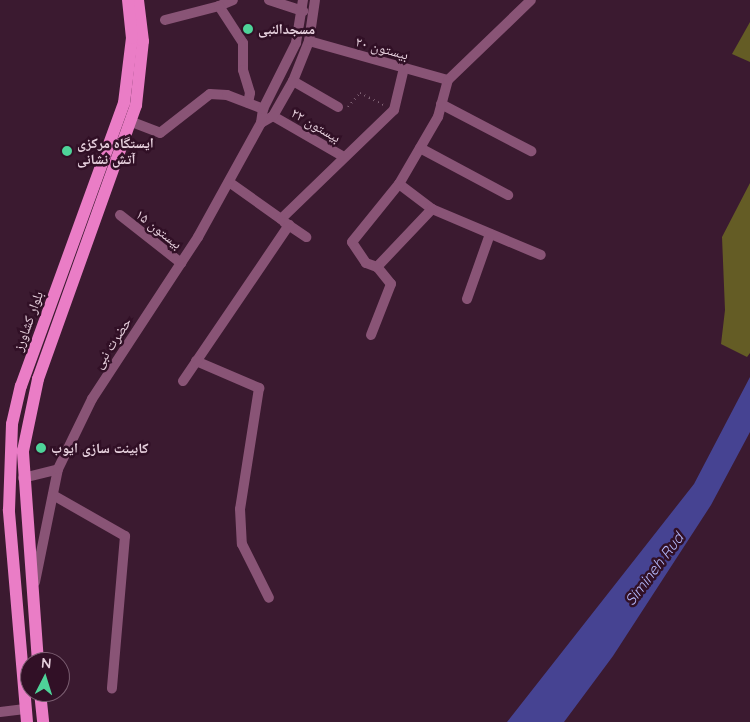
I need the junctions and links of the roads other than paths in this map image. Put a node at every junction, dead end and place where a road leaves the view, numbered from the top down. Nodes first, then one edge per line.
1 (128, 0) edge
2 (138, 0) edge
3 (233, 0) edge
4 (269, 0) edge
5 (304, 0) edge
6 (315, 0) edge
7 (531, 0) edge
8 (219, 6) junction
9 (303, 11) junction
10 (165, 20) dead end
11 (309, 41) junction
12 (404, 68) junction
13 (448, 80) junction
14 (293, 81) junction
15 (248, 103) junction
16 (441, 104) junction
17 (338, 107) road end
18 (263, 109) junction
19 (274, 116) junction
20 (132, 122) junction
21 (261, 123) junction
22 (420, 148) junction
23 (531, 151) dead end
24 (344, 157) junction
25 (105, 158) junction
26 (118, 163) junction
27 (229, 182) junction
28 (399, 184) junction
29 (508, 195) dead end
30 (432, 209) junction
31 (120, 215) dead end
32 (285, 222) junction
33 (490, 234) junction
34 (306, 237) dead end
35 (541, 255) dead end
36 (181, 264) junction
37 (377, 267) junction
38 (467, 299) dead end
39 (371, 335) dead end
40 (196, 361) junction
41 (183, 381) dead end
42 (58, 469) junction
43 (23, 478) junction
44 (53, 496) junction
45 (33, 596) junction
46 (268, 598) dead end
47 (37, 652) edge
48 (112, 688) dead end
49 (41, 702) edge
50 (0, 712) edge
51 (26, 716) edge
52 (42, 722) edge

1 - 25 main road, بلوار کشاورز
2 - 20 main road
3 - 8 street
4 - 9 street
5 - 9 street
6 - 11 street
7 - 13 street
8 - 10 street
8 - 15 street
9 - 18 street
11 - 12 street, بیستون ۲۰
11 - 14 street
12 - 13 street, بیستون ۲۰
12 - 24 street
13 - 16 street
14 - 17 street
14 - 19 street
15 - 18 street
15 - 20 street
16 - 22 street
16 - 23 street
18 - 21 street
19 - 21 street
19 - 24 street, بیستون ۲۲
20 - 26 main road
21 - 27 street, حضرت نبی
22 - 28 street
22 - 29 street
24 - 32 street
25 - 26 main road
25 - 51 main road, بلوار کشاورز
26 - 43 main road
27 - 32 street
27 - 36 street, حضرت نبی
28 - 30 street
28 - 37 street
30 - 33 street
30 - 37 street
31 - 36 street, بیستون ۱۵
32 - 34 street
32 - 40 street
33 - 35 street
33 - 38 street
36 - 42 street, حضرت نبی
37 - 39 street
40 - 41 street
40 - 46 street
42 - 43 street
42 - 44 street, حضرت نبی
43 - 45 main road
44 - 45 street, حضرت نبی
44 - 48 street
45 - 47 main road
49 - 52 main road
50 - 51 street

